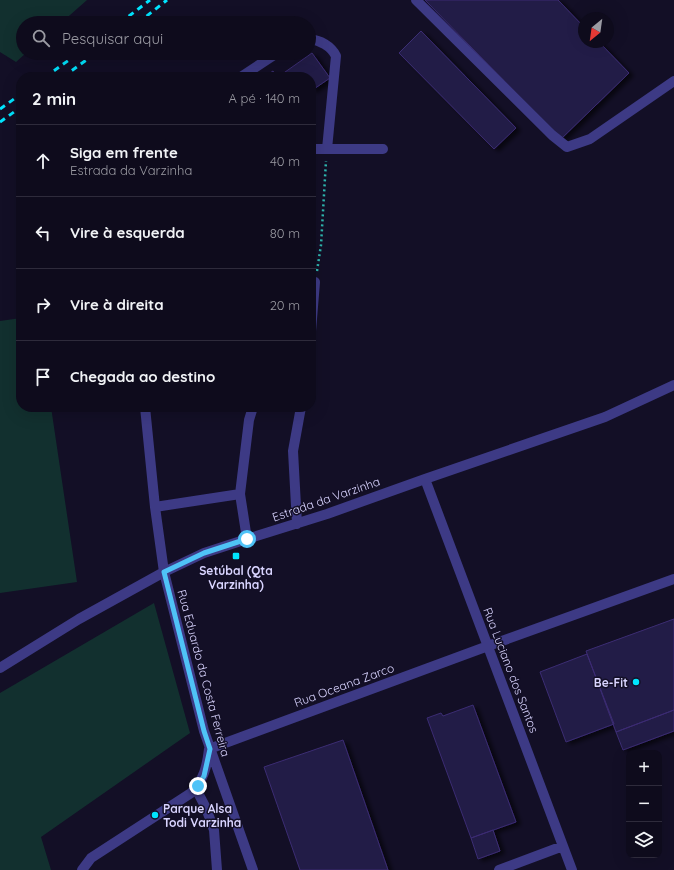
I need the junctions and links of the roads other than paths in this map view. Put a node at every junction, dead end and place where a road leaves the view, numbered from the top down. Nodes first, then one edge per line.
1 (416, 0) edge
2 (316, 40) edge
3 (266, 60) edge
4 (248, 72) edge
5 (674, 80) edge
6 (316, 148) edge
7 (327, 149) junction
8 (383, 149) dead end
9 (674, 385) edge
10 (145, 412) edge
11 (251, 412) edge
12 (300, 412) edge
13 (425, 479) junction
14 (240, 494) junction
15 (154, 507) junction
16 (297, 524) junction
17 (247, 539) junction
18 (164, 572) junction
19 (674, 579) edge
20 (488, 646) junction
21 (0, 668) edge
22 (210, 749) junction
23 (196, 789) junction
24 (563, 846) junction
25 (82, 870) edge
26 (217, 870) edge
27 (253, 870) edge
28 (499, 870) edge
29 (572, 870) edge

1 - 5 street
2 - 7 street
3 - 4 street
6 - 7 street
7 - 8 street
9 - 13 street, Estrada da Varzinha
10 - 15 street, Rua Eduardo da Costa Ferreira
11 - 14 street
12 - 16 street
13 - 16 street, Estrada da Varzinha
13 - 20 street, Rua Luciano dos Santos
14 - 15 street
14 - 17 street
15 - 18 street, Rua Eduardo da Costa Ferreira
16 - 17 street, Estrada da Varzinha
17 - 18 street, Estrada da Varzinha
18 - 21 street, Estrada da Varzinha
18 - 22 street, Rua Eduardo da Costa Ferreira
19 - 20 street, Rua Oceana Zarco
20 - 22 street, Rua Oceana Zarco
20 - 24 street, Rua Luciano dos Santos
22 - 23 street
22 - 27 street, Rua Eduardo da Costa Ferreira
23 - 25 street
23 - 26 street
24 - 28 street
24 - 29 street, Rua Luciano dos Santos

